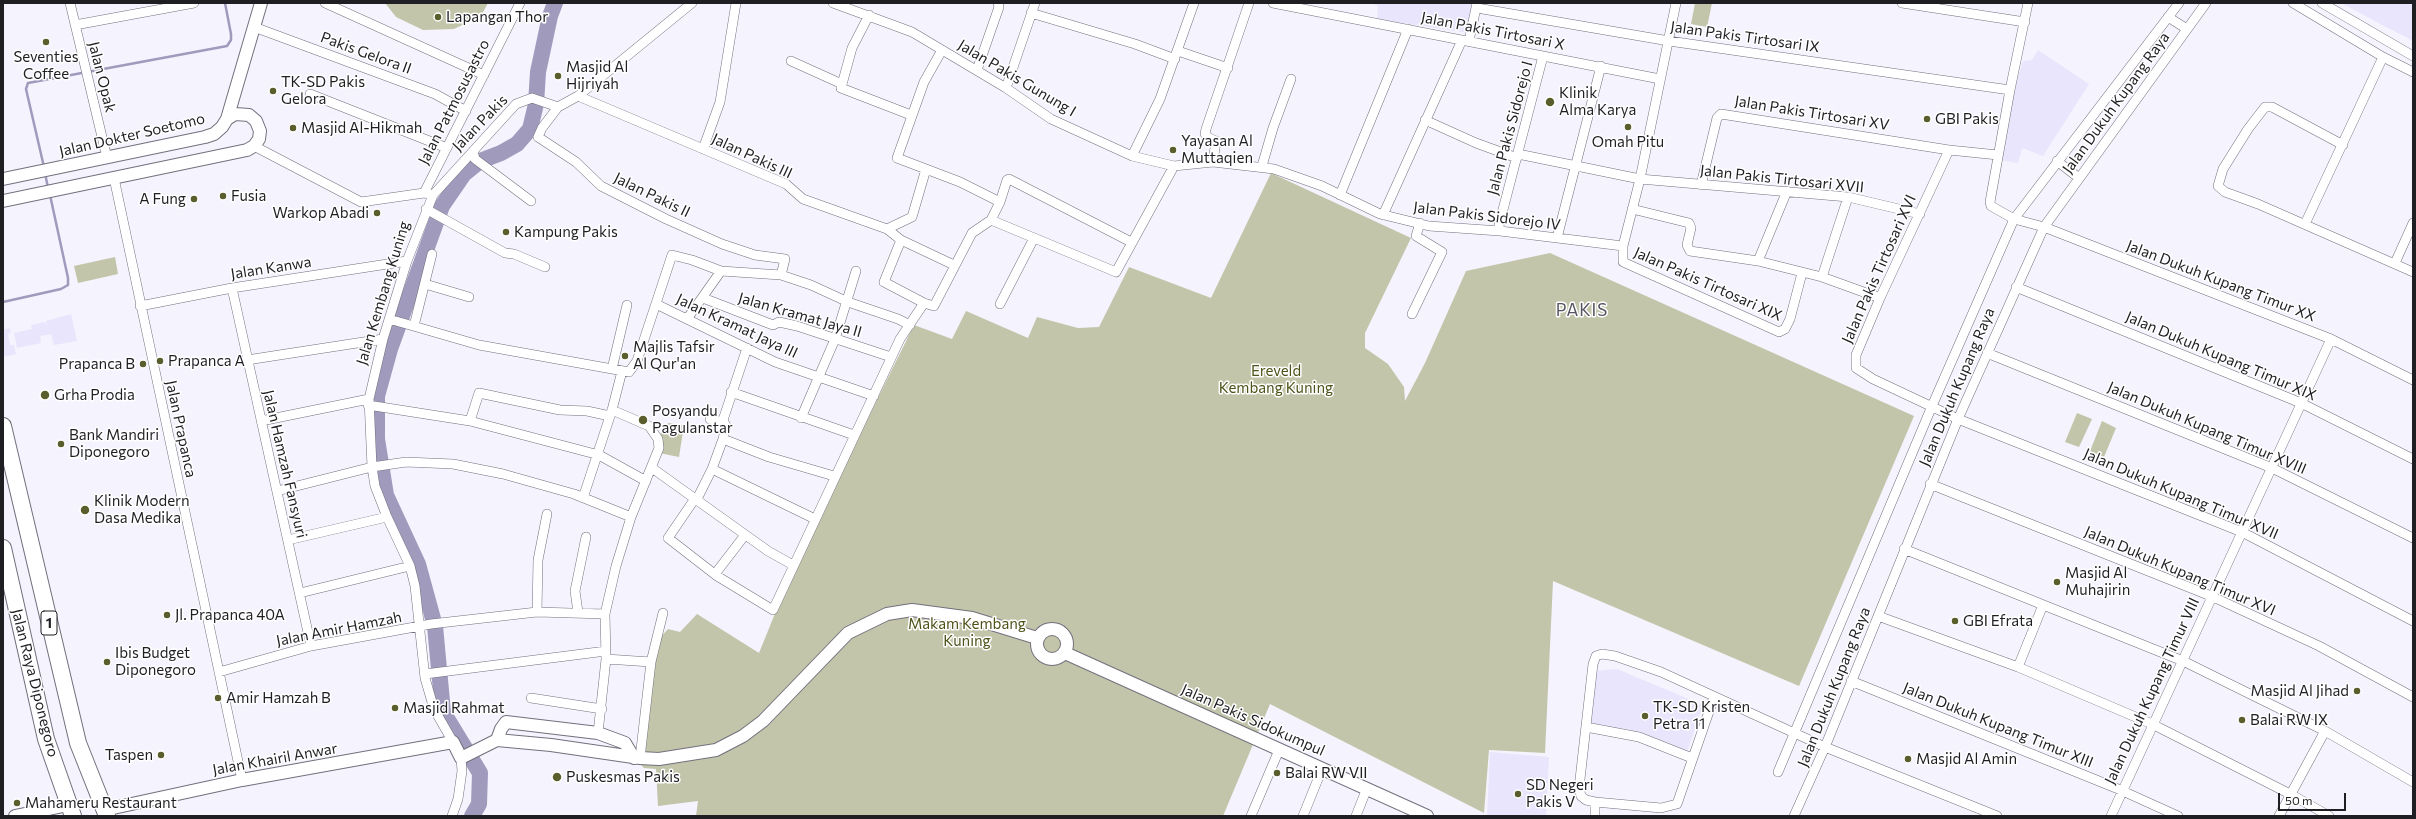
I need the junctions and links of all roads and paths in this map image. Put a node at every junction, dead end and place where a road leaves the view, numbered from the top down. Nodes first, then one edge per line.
1 (70, 3) edge
2 (194, 3) edge
3 (261, 3) edge
4 (325, 3) edge
5 (520, 3) edge
6 (692, 3) edge
7 (736, 3) edge
8 (833, 3) edge
9 (998, 3) edge
10 (1035, 3) edge
11 (1249, 3) edge
12 (1273, 3) edge
13 (1676, 3) edge
14 (1902, 3) edge
15 (2028, 3) edge
16 (2179, 3) edge
17 (2206, 3) edge
18 (2293, 3) edge
19 (2322, 3) edge
20 (1191, 4) edge
21 (1477, 5) edge
22 (1031, 13) junction
23 (868, 15) junction
24 (2168, 17) junction
25 (2025, 22) junction
26 (75, 25) junction
27 (254, 27) junction
28 (1408, 29) junction
29 (2187, 29) junction
30 (1466, 41) junction
31 (1669, 41) junction
32 (942, 50) junction
33 (1176, 55) junction
34 (1543, 56) junction
35 (2413, 56) edge
36 (2383, 57) junction
37 (791, 61) dead end
38 (1601, 66) junction
39 (1228, 68) junction
40 (977, 70) junction
41 (2413, 72) edge
42 (484, 75) junction
43 (1660, 78) junction
44 (1291, 79) dead end
45 (842, 84) junction
46 (1006, 88) junction
47 (235, 90) junction
48 (2010, 90) junction
49 (310, 94) dead end
50 (578, 96) junction
51 (558, 107) junction
52 (466, 111) junction
53 (242, 113) junction
54 (911, 115) junction
55 (227, 119) junction
56 (1425, 120) junction
57 (2343, 145) junction
58 (254, 146) junction
59 (447, 148) junction
60 (703, 149) junction
61 (1949, 150) junction
62 (474, 155) junction
63 (1998, 155) junction
64 (1132, 156) junction
65 (1517, 156) junction
66 (107, 158) junction
67 (2057, 161) junction
68 (1213, 162) junction
69 (1174, 166) junction
70 (1262, 166) junction
71 (1575, 166) junction
72 (926, 169) junction
73 (114, 178) junction
74 (2079, 178) junction
75 (3, 179) edge
76 (1640, 179) junction
77 (1701, 185) junction
78 (1787, 191) junction
79 (429, 194) junction
80 (1340, 195) junction
81 (1848, 197) junction
82 (3, 201) edge
83 (531, 201) dead end
84 (1000, 202) junction
85 (1632, 209) junction
86 (434, 213) junction
87 (1920, 214) junction
88 (1384, 215) junction
89 (2014, 219) junction
90 (991, 220) junction
91 (1420, 223) junction
92 (2413, 223) edge
93 (2306, 224) junction
94 (2044, 227) junction
95 (887, 229) junction
96 (1500, 231) junction
97 (1034, 238) junction
98 (1557, 238) junction
99 (901, 240) junction
100 (1131, 242) junction
101 (1623, 246) junction
102 (432, 254) dead end
103 (1758, 261) junction
104 (407, 262) junction
105 (2395, 263) junction
106 (954, 265) junction
107 (545, 267) dead end
108 (721, 271) junction
109 (856, 271) dead end
110 (1802, 272) junction
111 (2413, 272) edge
112 (781, 275) junction
113 (1822, 276) junction
114 (425, 284) junction
115 (2016, 287) junction
116 (232, 288) junction
117 (469, 297) dead end
118 (703, 298) junction
119 (1880, 298) junction
120 (848, 302) junction
121 (924, 303) junction
122 (656, 304) junction
123 (1000, 304) dead end
124 (627, 305) dead end
125 (140, 306) junction
126 (1412, 314) dead end
127 (687, 319) junction
128 (392, 320) junction
129 (411, 325) junction
130 (910, 325) junction
131 (382, 339) junction
132 (835, 339) junction
133 (2331, 339) junction
134 (747, 348) junction
135 (1987, 353) junction
136 (891, 357) junction
137 (247, 360) junction
138 (612, 369) junction
139 (622, 371) junction
140 (818, 377) junction
141 (2413, 380) edge
142 (731, 392) junction
143 (874, 396) junction
144 (2301, 403) junction
145 (371, 404) junction
146 (1932, 406) junction
147 (611, 413) junction
148 (801, 418) junction
149 (710, 419) dead end
150 (1958, 419) junction
151 (261, 421) junction
152 (470, 422) junction
153 (723, 422) junction
154 (3, 426) edge
155 (854, 435) junction
156 (723, 439) junction
157 (599, 455) junction
158 (2413, 459) edge
159 (379, 466) junction
160 (652, 468) junction
161 (2272, 468) junction
162 (712, 469) junction
163 (834, 476) junction
164 (646, 482) junction
165 (1930, 484) junction
166 (277, 492) junction
167 (583, 498) junction
168 (695, 500) junction
169 (547, 514) dead end
170 (631, 517) junction
171 (386, 518) junction
172 (815, 519) junction
173 (2242, 532) junction
174 (745, 535) junction
175 (586, 538) dead end
176 (2413, 538) edge
177 (288, 540) junction
178 (3, 548) edge
179 (1904, 549) junction
180 (793, 565) junction
181 (410, 566) junction
182 (715, 574) junction
183 (300, 594) junction
184 (2211, 596) junction
185 (2043, 605) junction
186 (537, 612) junction
187 (578, 612) junction
188 (663, 613) dead end
189 (606, 614) junction
190 (1878, 616) junction
191 (2413, 621) edge
192 (420, 627) junction
193 (1037, 638) junction
194 (312, 646) junction
195 (1065, 653) junction
196 (606, 655) junction
197 (2183, 661) junction
198 (651, 662) junction
199 (2018, 667) junction
200 (219, 672) junction
201 (429, 673) junction
202 (1851, 681) junction
203 (1714, 697) junction
204 (2413, 697) edge
205 (530, 698) dead end
206 (602, 709) junction
207 (2152, 724) junction
208 (1586, 727) junction
209 (552, 728) junction
210 (2325, 731) junction
211 (598, 733) junction
212 (1793, 733) junction
213 (496, 740) junction
214 (453, 742) junction
215 (551, 745) junction
216 (1825, 747) junction
217 (1279, 750) junction
218 (468, 755) junction
219 (632, 757) junction
220 (1692, 758) junction
221 (1322, 769) junction
222 (1778, 772) dead end
223 (242, 780) junction
224 (2413, 782) edge
225 (1367, 788) junction
226 (2122, 791) junction
227 (2292, 795) junction
228 (1595, 802) junction
229 (70, 810) edge
230 (105, 813) edge
231 (1414, 813) edge
232 (1797, 815) edge
233 (15, 816) edge
234 (452, 816) edge
235 (1251, 816) edge
236 (1303, 816) edge
237 (1356, 816) edge
238 (1427, 816) edge
239 (1595, 816) edge
240 (1997, 816) edge
241 (2111, 816) edge
242 (2178, 816) edge
243 (2279, 816) edge
244 (2329, 816) edge

1 - 26 street, Jalan Opak
2 - 26 street
3 - 27 street
4 - 42 street
5 - 42 street, Jalan Patmosusastro
6 - 50 street
7 - 60 street
8 - 23 street, Jalan Pakis Gunung I
9 - 40 street
10 - 22 street
11 - 39 street
12 - 28 street, Jalan Pakis Tirtosari X
13 - 31 street
14 - 25 street
15 - 25 street
16 - 24 street, Jalan Dukuh Kupang Raya
17 - 29 street, Jalan Dukuh Kupang Raya
18 - 36 street
19 - 35 street
20 - 33 street
21 - 30 street
21 - 31 street, Jalan Pakis Tirtosari IX
22 - 33 street
22 - 46 street
23 - 32 street, Jalan Pakis Gunung I
23 - 45 street
24 - 29 street
24 - 67 street, Jalan Dukuh Kupang Raya
25 - 48 street
26 - 66 street, Jalan Opak
27 - 47 street
27 - 52 street, Pakis Gelora II
28 - 30 street, Jalan Pakis Tirtosari X
28 - 80 street
29 - 74 street, Jalan Dukuh Kupang Raya
30 - 34 street, Jalan Pakis Tirtosari X
30 - 56 street
31 - 43 street
31 - 48 street, Jalan Pakis Tirtosari IX
32 - 40 street, Jalan Pakis Gunung I
32 - 54 street
33 - 39 street
33 - 64 street
34 - 38 street, Jalan Pakis Tirtosari X
34 - 65 street, Jalan Pakis Sidorejo I
36 - 41 street
36 - 57 street
37 - 45 street
38 - 43 street, Jalan Pakis Tirtosari X
38 - 71 street
39 - 68 street
40 - 46 street, Jalan Pakis Gunung I
42 - 52 street, Jalan Patmosusastro
43 - 76 street
44 - 70 street
45 - 54 street
46 - 64 street, Jalan Pakis Gunung I
47 - 53 street
47 - 55 street
48 - 63 street
49 - 59 street
50 - 51 street
50 - 60 street, Jalan Pakis III
51 - 62 street, Jalan Pakis
51 - 112 street, Jalan Pakis II
52 - 59 street, Jalan Patmosusastro
53 - 55 street, Jalan Dokter Soetomo
53 - 58 street
54 - 72 street
55 - 66 street, Jalan Dokter Soetomo
56 - 65 street, Jalan Pakis Tirtosari XVII
56 - 88 street
57 - 93 street
57 - 93 street
58 - 73 street
58 - 79 street
59 - 79 street, Jalan Patmosusastro
60 - 95 street, Jalan Pakis III
61 - 63 street
61 - 77 street, Jalan Pakis Tirtosari XV
61 - 87 street, Jalan Pakis Tirtosari XVI
62 - 79 street, Jalan Pakis
62 - 83 street
63 - 89 street, Jalan Dukuh Kupang Timur XX
64 - 69 street, Jalan Pakis Gunung I
65 - 71 street, Jalan Pakis Tirtosari XVII
65 - 96 street, Jalan Pakis Sidorejo I
66 - 75 street, Jalan Dokter Soetomo
67 - 74 street
67 - 89 street, Jalan Dukuh Kupang Raya
68 - 69 street, Jalan Pakis Gunung I
68 - 70 street, Jalan Pakis Sidorejo IV
69 - 100 street
70 - 80 street, Jalan Pakis Sidorejo IV
71 - 76 street, Jalan Pakis Tirtosari XVII
71 - 98 street
72 - 84 street
72 - 95 street
73 - 82 street
73 - 125 street, Jalan Prapanca
74 - 94 street, Jalan Dukuh Kupang Raya
76 - 77 street, Jalan Pakis Tirtosari XVII
76 - 85 street
77 - 78 street, Jalan Pakis Tirtosari XVII
78 - 81 street, Jalan Pakis Tirtosari XVII
78 - 103 street
79 - 86 street, Jalan Kembang Kuning
80 - 88 street, Jalan Pakis Sidorejo IV
81 - 87 street, Jalan Pakis Tirtosari XVII
81 - 113 street
84 - 90 street
84 - 100 street
85 - 101 street
85 - 103 street
86 - 104 street, Jalan Kembang Kuning
86 - 107 street
87 - 119 street, Jalan Pakis Tirtosari XVI
88 - 91 street, Jalan Pakis Sidorejo IV
89 - 94 street, Jalan Dukuh Kupang Timur XX
89 - 146 street, Jalan Dukuh Kupang Raya
90 - 97 street
90 - 106 street
91 - 96 street, Jalan Pakis Sidorejo IV
91 - 126 street
92 - 105 street
93 - 105 street
94 - 115 street, Jalan Dukuh Kupang Raya
94 - 133 street, Jalan Dukuh Kupang Timur XX
95 - 99 street, Jalan Pakis III
96 - 98 street, Jalan Pakis Sidorejo IV
97 - 100 street
97 - 123 street
98 - 101 street, Jalan Pakis Sidorejo IV
99 - 106 street, Jalan Pakis III
99 - 121 street
101 - 110 street, Jalan Pakis Tirtosari XIX
102 - 114 street
103 - 110 street
104 - 116 street, Jalan Kanwa
104 - 128 street, Jalan Kembang Kuning
105 - 111 street
106 - 121 street
108 - 112 street
108 - 118 street
108 - 122 street
109 - 120 street
110 - 113 street
112 - 120 street
113 - 119 street
114 - 117 street
114 - 129 street
115 - 135 street, Jalan Dukuh Kupang Raya
115 - 144 street, Jalan Dukuh Kupang Timur XIX
116 - 125 street, Jalan Kanwa
116 - 137 street, Jalan Hamzah Fansyuri
118 - 127 street
118 - 132 street, Jalan Kramat Jaya II
119 - 146 street, Jalan Pakis Tirtosari XVI
120 - 130 street
120 - 132 street
121 - 130 street
122 - 127 street, Jalan Kramat Jaya III
122 - 139 street
124 - 138 street
125 - 200 street, Jalan Prapanca
127 - 134 street, Jalan Kramat Jaya III
128 - 129 street
128 - 131 street, Jalan Kembang Kuning
129 - 138 street
130 - 136 street
131 - 137 street
131 - 145 street, Jalan Kembang Kuning
132 - 136 street, Jalan Kramat Jaya II
132 - 140 street
133 - 141 street, Jalan Dukuh Kupang Timur XX
133 - 144 street, Jalan Dukuh Kupang Timur VIII
134 - 140 street, Jalan Kramat Jaya III
134 - 142 street
135 - 150 street, Jalan Dukuh Kupang Raya
135 - 161 street, Jalan Dukuh Kupang Timur XVIII
136 - 143 street
137 - 151 street, Jalan Hamzah Fansyuri
138 - 139 street
139 - 147 street
140 - 143 street, Jalan Kramat Jaya III
140 - 148 street
142 - 148 street
142 - 153 street
143 - 155 street
144 - 158 street, Jalan Dukuh Kupang Timur XIX
144 - 161 street, Jalan Dukuh Kupang Timur VIII
145 - 151 street
145 - 152 street
145 - 159 street, Jalan Kembang Kuning
146 - 150 street, Jalan Dukuh Kupang Timur XVII
146 - 212 street, Jalan Dukuh Kupang Raya
147 - 152 street
147 - 157 street
147 - 160 street
148 - 155 street
149 - 153 street
150 - 165 street, Jalan Dukuh Kupang Raya
150 - 173 street, Jalan Dukuh Kupang Timur XVII
151 - 166 street, Jalan Hamzah Fansyuri
152 - 157 street
153 - 156 street
154 - 230 highway, Jalan Raya Diponegoro / 1
155 - 163 street
156 - 162 street
156 - 163 street
157 - 164 street
157 - 167 street
159 - 166 street
159 - 167 street
159 - 171 street, Jalan Kembang Kuning
160 - 164 street
160 - 168 street
161 - 173 street, Jalan Dukuh Kupang Timur VIII
161 - 176 street, Jalan Dukuh Kupang Timur XVIII
162 - 168 street
162 - 172 street
163 - 172 street
164 - 170 street
165 - 179 street, Jalan Dukuh Kupang Raya
165 - 184 street, Jalan Dukuh Kupang Timur XVI
166 - 177 street, Jalan Hamzah Fansyuri
167 - 170 street
168 - 174 street
168 - 182 street
169 - 186 street
170 - 189 street
171 - 177 street
171 - 181 street, Jalan Kembang Kuning
172 - 180 street
173 - 184 street, Jalan Dukuh Kupang Timur VIII
173 - 191 street, Jalan Dukuh Kupang Timur XVII
174 - 180 street
174 - 182 street
175 - 187 street
177 - 183 street, Jalan Hamzah Fansyuri
178 - 229 highway, Jalan Raya Diponegoro / 1
179 - 185 street
179 - 190 street, Jalan Dukuh Kupang Raya
180 - 182 street
181 - 183 street
181 - 192 street, Jalan Kembang Kuning
183 - 194 street, Jalan Hamzah Fansyuri
184 - 197 street, Jalan Dukuh Kupang Timur VIII
184 - 204 street, Jalan Dukuh Kupang Timur XVI
185 - 197 street
185 - 199 street
186 - 187 street, Jalan Amir Hamzah
186 - 192 street, Jalan Amir Hamzah
187 - 189 street, Jalan Amir Hamzah
188 - 198 street
189 - 196 street
190 - 199 street
190 - 202 street, Jalan Dukuh Kupang Raya
192 - 194 street, Jalan Amir Hamzah
192 - 201 street, Jalan Kembang Kuning
193 - 195 street
193 - 195 street
193 - 219 street
194 - 200 street, Jalan Amir Hamzah
195 - 217 street, Jalan Pakis Sidokumpul
196 - 198 street
196 - 201 street
196 - 206 street
197 - 207 street, Jalan Dukuh Kupang Timur VIII
197 - 210 street
198 - 219 street
199 - 207 street
200 - 223 street, Jalan Prapanca
201 - 214 street, Jalan Kembang Kuning
202 - 216 street, Jalan Dukuh Kupang Raya
202 - 226 street, Jalan Dukuh Kupang Timur XIII
203 - 208 street
203 - 212 street
203 - 220 street
205 - 206 street
206 - 211 street
207 - 226 street, Jalan Dukuh Kupang Timur VIII
207 - 227 street
208 - 220 street
208 - 228 street
209 - 211 street
209 - 213 street
209 - 215 street
210 - 224 street
210 - 227 street
211 - 219 street
212 - 216 street
212 - 222 street, Jalan Dukuh Kupang Raya
213 - 215 street
213 - 218 street
214 - 218 street, Jalan Kembang Kuning
214 - 223 street, Jalan Khairil Anwar
215 - 219 street
216 - 232 street, Jalan Dukuh Kupang Raya
216 - 240 street
217 - 221 street, Jalan Pakis Sidokumpul
217 - 235 street
218 - 234 street, Jalan Kembang Kuning
220 - 228 street
221 - 225 street, Jalan Pakis Sidokumpul
221 - 236 street
223 - 230 street, Jalan Khairil Anwar
225 - 231 street, Jalan Pakis Sidokumpul
225 - 237 street
226 - 241 street, Jalan Dukuh Kupang Timur VIII
226 - 242 street, Jalan Dukuh Kupang Timur XIII
227 - 243 street
227 - 244 street
228 - 239 street
229 - 233 street
231 - 238 street, Jalan Pakis Sidokumpul

